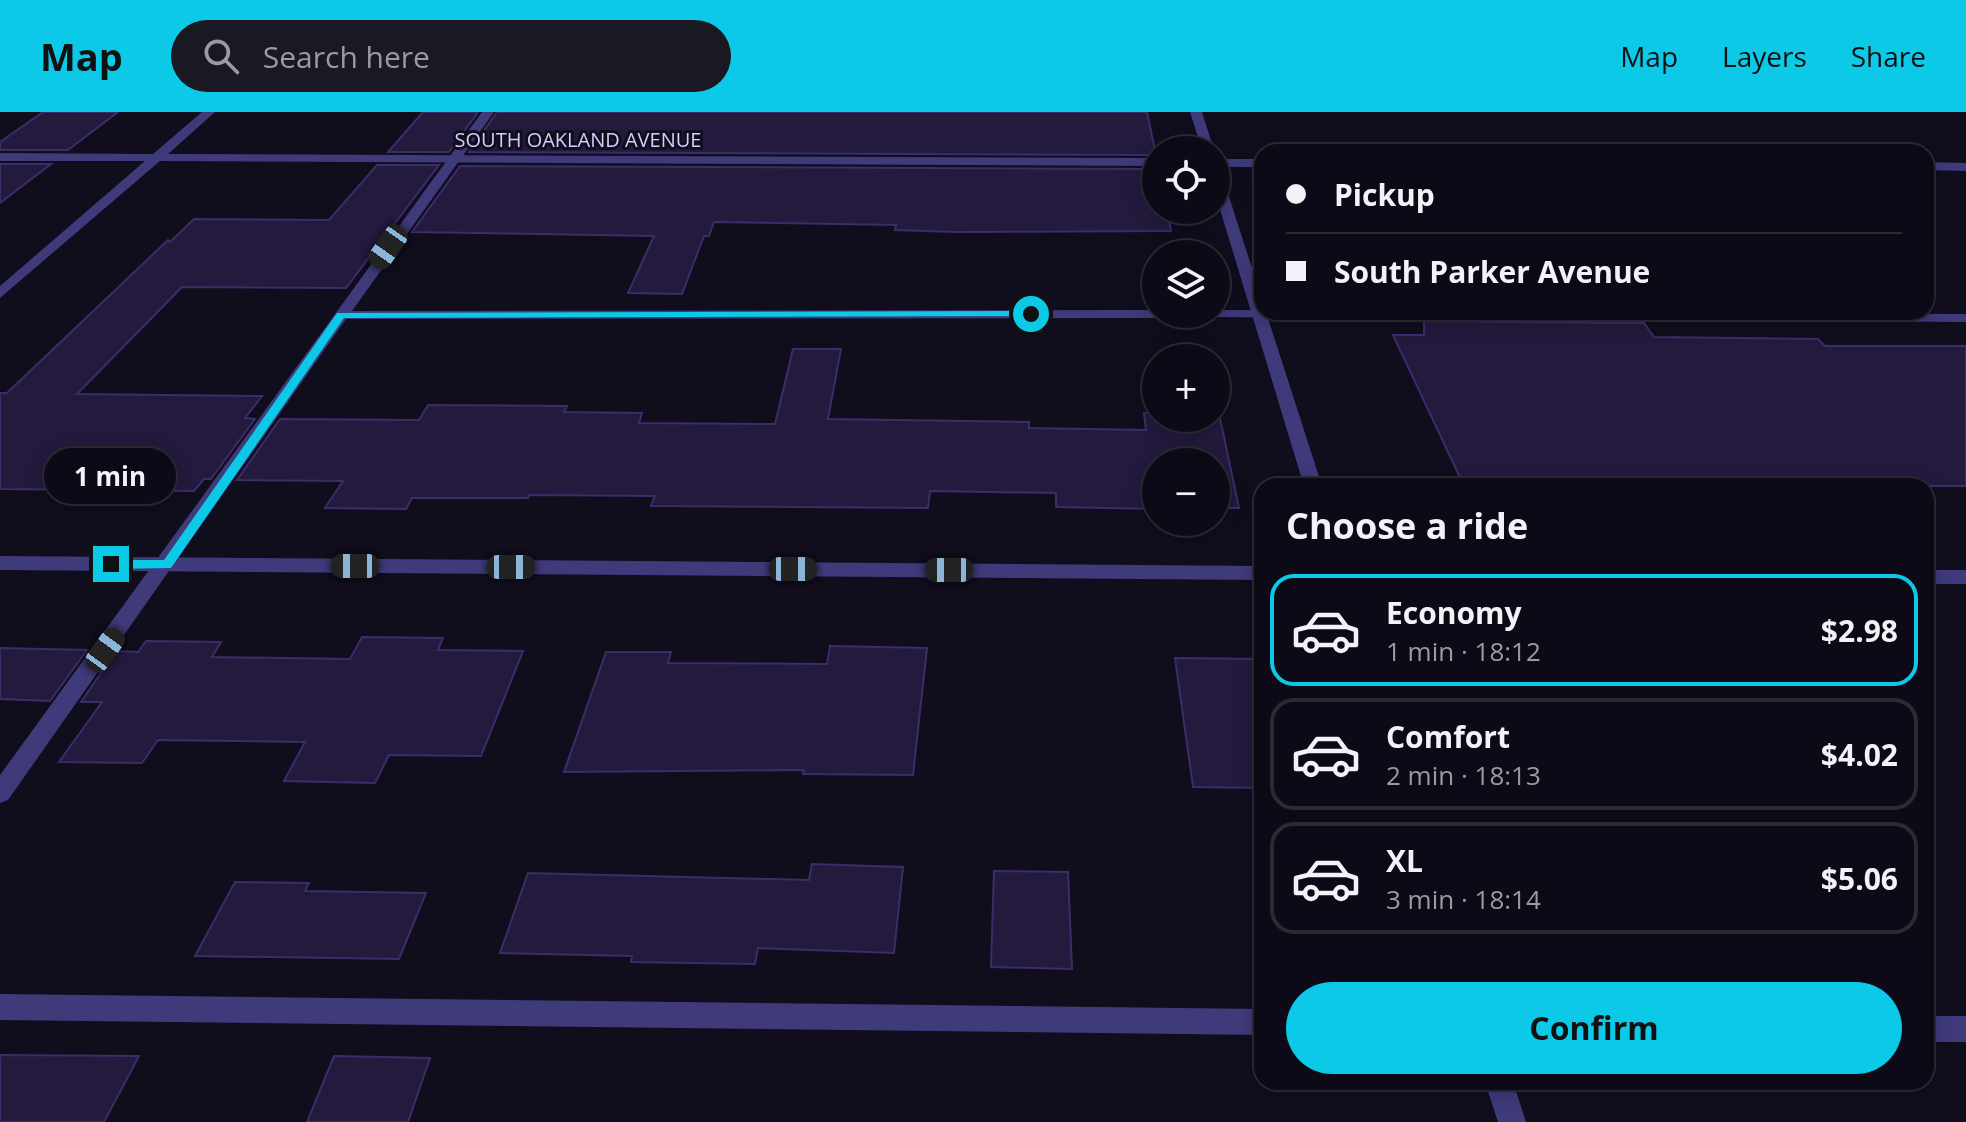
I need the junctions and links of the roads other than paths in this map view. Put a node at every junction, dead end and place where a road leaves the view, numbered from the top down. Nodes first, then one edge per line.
1 (209, 112) edge
2 (488, 112) edge
3 (1196, 112) edge
4 (1204, 136) edge
5 (0, 157) edge
6 (156, 158) junction
7 (453, 160) junction
8 (1142, 162) edge
9 (1230, 163) edge
10 (1254, 163) edge
11 (1934, 166) edge
12 (1966, 167) edge
13 (1230, 220) edge
14 (0, 294) edge
15 (1254, 298) edge
16 (1142, 314) edge
17 (1230, 314) edge
18 (1254, 314) edge
19 (341, 315) junction
20 (1934, 318) edge
21 (1966, 318) edge
22 (1261, 320) edge
23 (1310, 478) edge
24 (0, 563) edge
25 (167, 565) junction
26 (1254, 573) edge
27 (1934, 577) edge
28 (1966, 577) edge
29 (0, 793) edge
30 (0, 1007) edge
31 (1254, 1022) edge
32 (1934, 1029) edge
33 (1966, 1029) edge
34 (1502, 1090) edge
35 (1512, 1122) edge

1 - 6 street
2 - 7 street
3 - 4 street
5 - 6 street, SOUTH OAKLAND AVENUE
6 - 7 street, SOUTH OAKLAND AVENUE
6 - 14 street
7 - 8 street, SOUTH OAKLAND AVENUE
7 - 19 street
9 - 10 street
11 - 12 street
13 - 15 street
16 - 19 street
17 - 18 street
19 - 25 street
20 - 21 street
22 - 23 street
24 - 25 street
25 - 26 street
25 - 29 street
27 - 28 street
30 - 31 street
32 - 33 street
34 - 35 street

